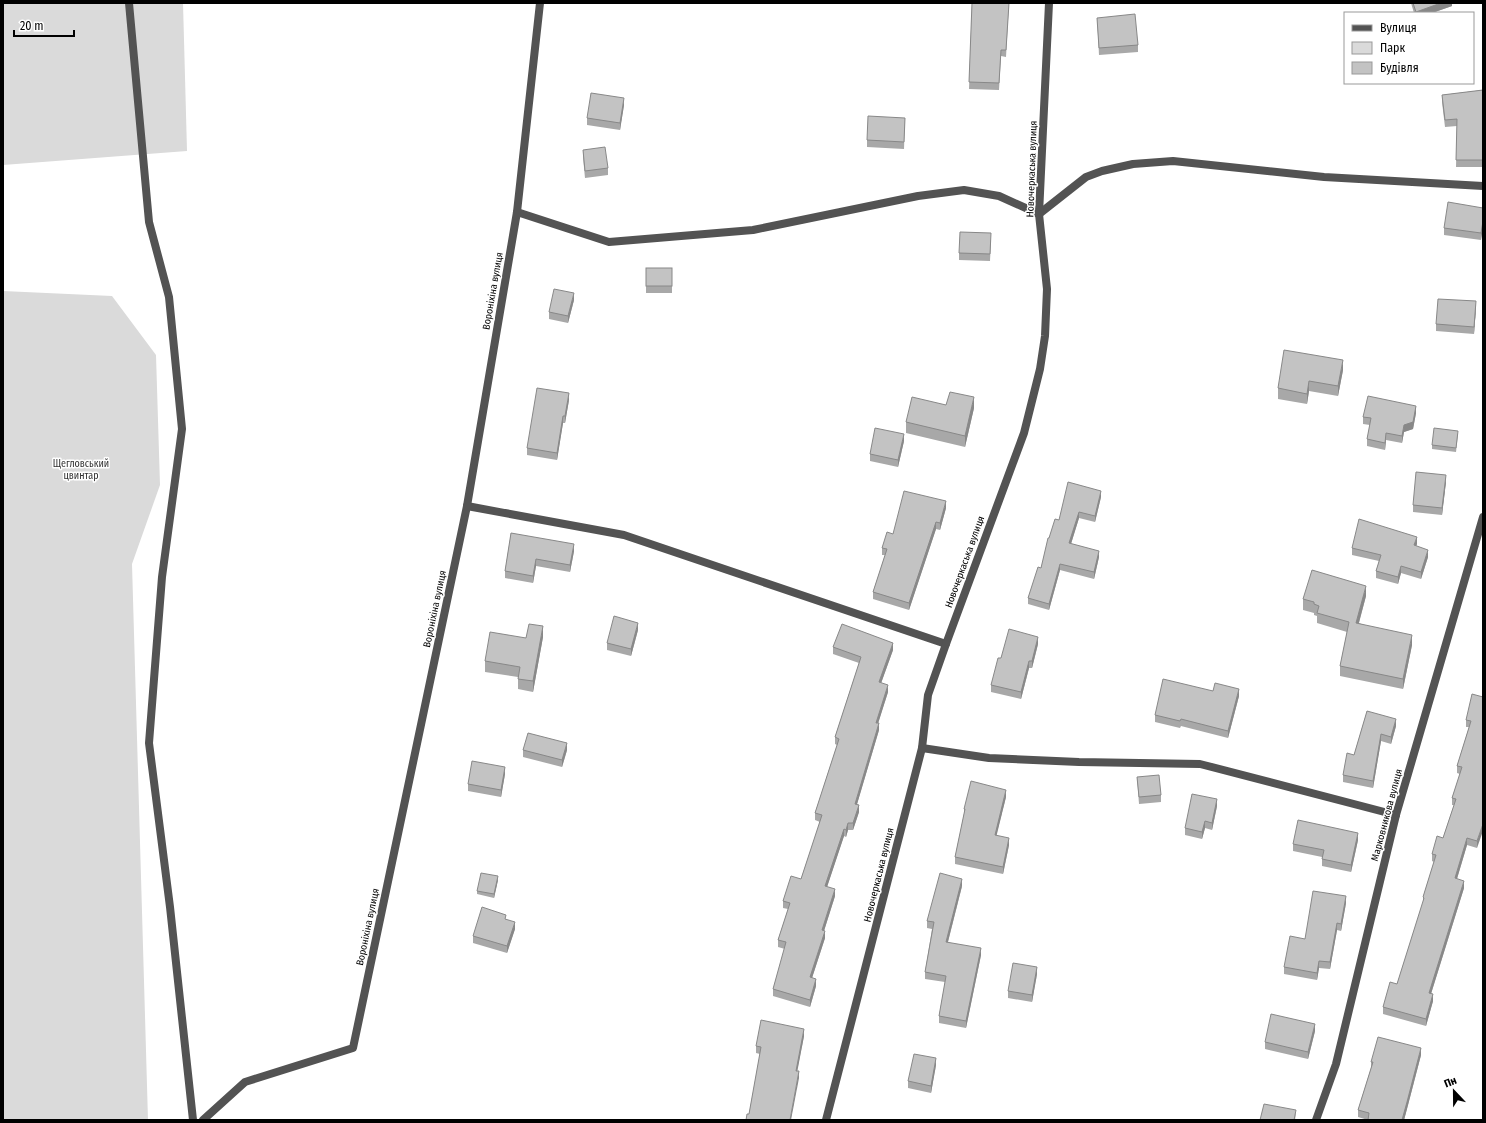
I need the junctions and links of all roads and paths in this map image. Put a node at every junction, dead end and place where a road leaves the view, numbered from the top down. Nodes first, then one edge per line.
1 (129, 3) edge
2 (540, 3) edge
3 (1049, 3) edge
4 (1483, 186) edge
5 (517, 212) junction
6 (1039, 214) junction
7 (466, 506) junction
8 (1483, 517) edge
9 (946, 644) junction
10 (922, 748) junction
11 (1396, 815) junction
12 (193, 1120) edge
13 (203, 1120) edge
14 (826, 1120) edge
15 (1316, 1120) edge

1 - 12 street
2 - 5 street, Вороніхіна вулиця
3 - 6 street, Новочеркаська вулиця
4 - 6 street
5 - 6 street
5 - 7 street, Вороніхіна вулиця
6 - 9 street, Новочеркаська вулиця
7 - 9 street
7 - 13 street, Вороніхіна вулиця
8 - 11 street, Марковникова вулиця
9 - 10 street, Новочеркаська вулиця
10 - 11 street
10 - 14 street, Новочеркаська вулиця
11 - 15 street, Марковникова вулиця

